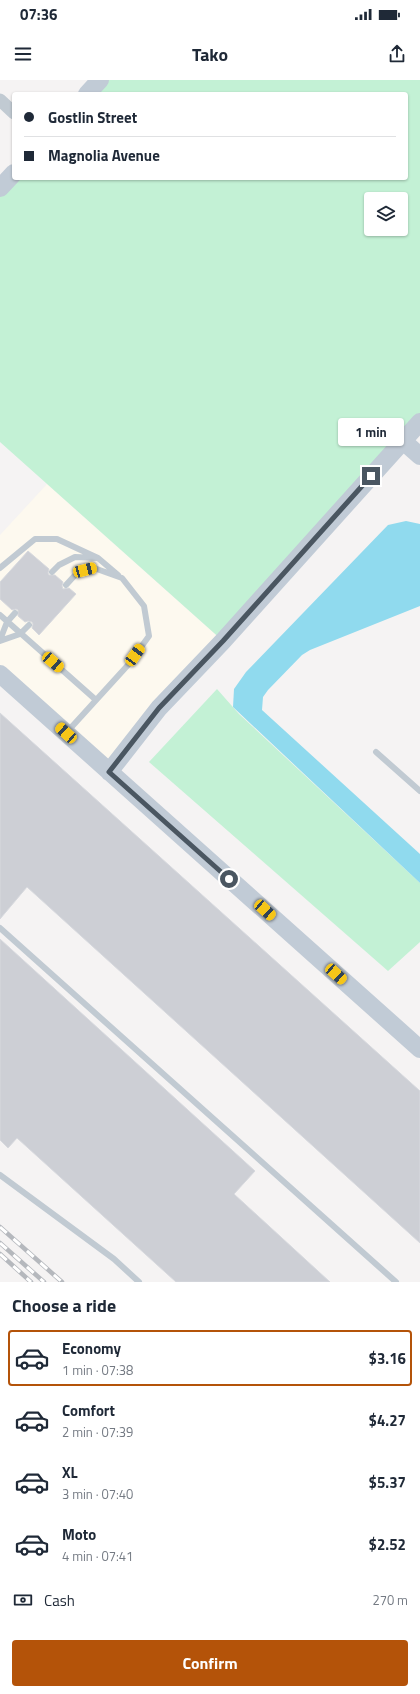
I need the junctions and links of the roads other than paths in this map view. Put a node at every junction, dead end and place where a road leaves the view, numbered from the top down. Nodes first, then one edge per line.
1 (100, 80) edge
2 (89, 92) edge
3 (0, 100) edge
4 (12, 111) edge
5 (12, 175) edge
6 (0, 188) edge
7 (420, 422) edge
8 (403, 441) junction
9 (420, 456) edge
10 (98, 558) junction
11 (0, 568) edge
12 (52, 572) dead end
13 (122, 578) junction
14 (66, 585) dead end
15 (15, 613) dead end
16 (0, 615) edge
17 (7, 622) junction
18 (29, 625) dead end
19 (20, 634) junction
20 (0, 640) edge
21 (0, 674) edge
22 (96, 700) junction
23 (66, 733) junction
24 (376, 752) dead end
25 (109, 772) junction
26 (420, 791) edge
27 (0, 928) edge
28 (420, 1048) edge
29 (0, 1175) edge
30 (139, 1282) edge
31 (396, 1282) edge

1 - 2 street
3 - 4 street
5 - 6 street
7 - 8 street
8 - 9 street
8 - 25 street
10 - 11 lane
10 - 12 lane
10 - 13 lane
13 - 14 lane
13 - 22 lane
15 - 17 lane
16 - 17 lane
17 - 19 lane
17 - 20 lane
18 - 19 lane
19 - 20 lane
19 - 22 lane
21 - 23 street
22 - 23 lane
23 - 25 street
24 - 26 lane
25 - 28 street
27 - 31 lane
29 - 30 lane

